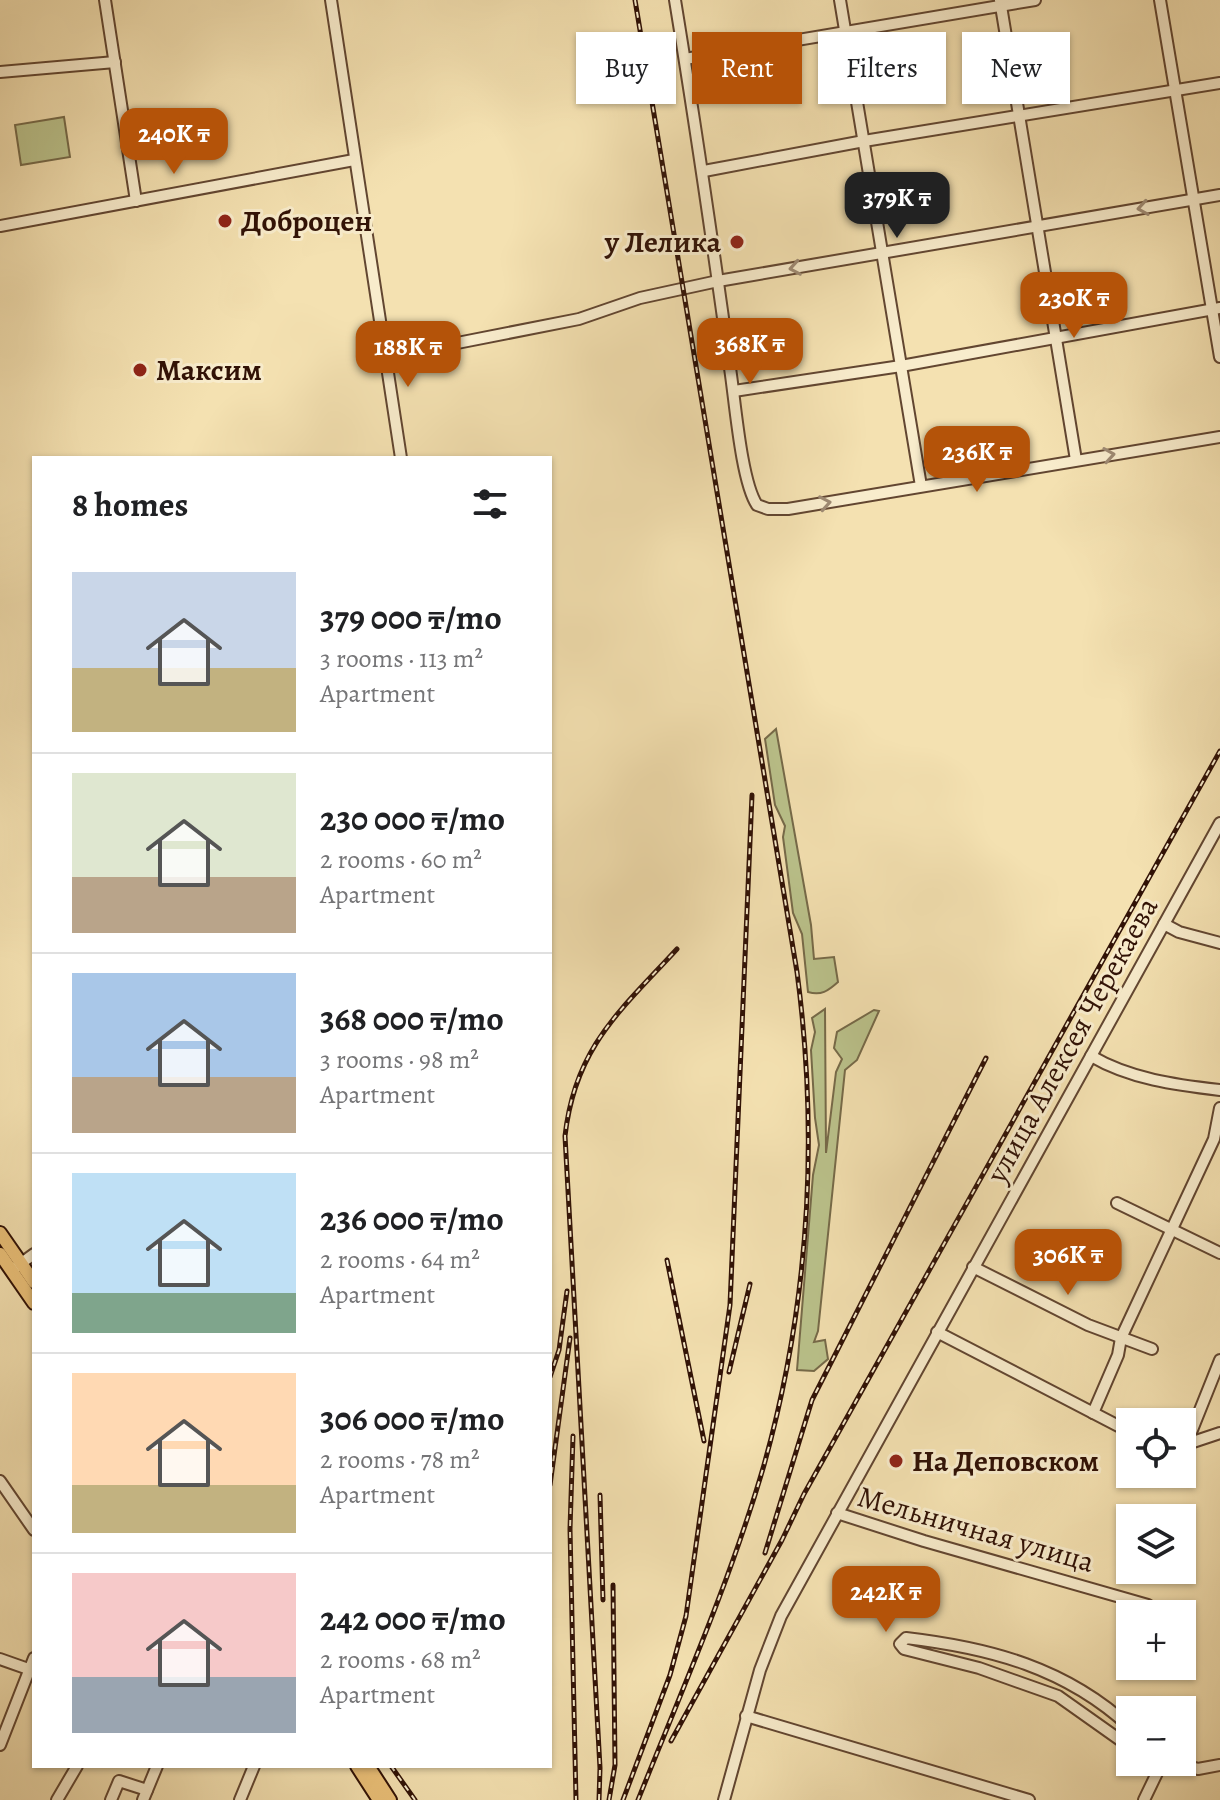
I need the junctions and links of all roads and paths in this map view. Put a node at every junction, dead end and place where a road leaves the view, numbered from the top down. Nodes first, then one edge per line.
1 (105, 0) edge
2 (331, 0) edge
3 (675, 0) edge
4 (840, 0) edge
5 (1035, 0) edge
6 (1160, 0) edge
7 (1000, 3) edge
8 (845, 31) junction
9 (685, 59) junction
10 (115, 62) junction
11 (0, 72) edge
12 (1220, 83) edge
13 (1175, 90) junction
14 (1018, 116) junction
15 (864, 141) junction
16 (354, 160) junction
17 (704, 171) junction
18 (1220, 195) edge
19 (1194, 199) junction
20 (136, 201) junction
21 (1037, 225) junction
22 (0, 226) edge
23 (882, 253) junction
24 (718, 281) junction
25 (1216, 309) edge
26 (381, 326) junction
27 (1056, 338) junction
28 (1220, 357) edge
29 (901, 366) junction
30 (734, 391) junction
31 (1220, 437) edge
32 (401, 456) edge
33 (1076, 460) junction
34 (921, 486) junction
35 (1220, 823) edge
36 (1164, 924) junction
37 (1220, 943) edge
38 (1091, 1056) junction
39 (1220, 1090) edge
40 (1220, 1108) edge
41 (1117, 1203) dead end
42 (1173, 1228) junction
43 (0, 1233) edge
44 (1220, 1253) edge
45 (0, 1254) edge
46 (32, 1255) edge
47 (16, 1267) junction
48 (973, 1267) junction
49 (32, 1280) edge
50 (32, 1299) edge
51 (937, 1332) junction
52 (1121, 1338) junction
53 (1152, 1349) dead end
54 (1220, 1360) edge
55 (1093, 1413) junction
56 (1196, 1420) edge
57 (1116, 1425) edge
58 (1219, 1437) edge
59 (1196, 1443) edge
60 (0, 1481) edge
61 (837, 1513) junction
62 (32, 1527) edge
63 (1130, 1600) edge
64 (0, 1659) edge
65 (32, 1666) edge
66 (32, 1668) edge
67 (1116, 1715) edge
68 (746, 1716) junction
69 (1116, 1737) edge
70 (0, 1745) edge
71 (1220, 1765) edge
72 (76, 1768) edge
73 (156, 1768) edge
74 (253, 1768) edge
75 (358, 1768) edge
76 (369, 1768) edge
77 (1196, 1768) edge
78 (1156, 1776) edge
79 (145, 1795) edge
80 (1016, 1798) edge
81 (57, 1800) edge
82 (111, 1800) edge
83 (240, 1800) edge
84 (379, 1800) edge
85 (390, 1800) edge
86 (724, 1800) edge
87 (1029, 1800) edge
88 (1144, 1800) edge

1 - 10 street
2 - 16 street
3 - 9 street
4 - 8 street
5 - 7 street
6 - 13 street
7 - 8 street
7 - 14 street
8 - 9 street
8 - 15 street
9 - 17 street
10 - 11 street
10 - 20 street
12 - 13 street
13 - 14 street
13 - 19 street
14 - 15 street
14 - 21 street
15 - 17 street
15 - 23 street
16 - 20 street
16 - 26 street
17 - 24 street
18 - 19 street
19 -> 21 street
19 - 25 street
20 - 22 street
21 - 23 street
21 - 27 street
23 -> 24 street
23 - 29 street
24 - 26 street
24 - 30 street
25 - 27 street
25 - 28 street
26 - 32 street
27 - 29 street
27 - 33 street
29 - 30 street
29 - 34 street
30 -> 34 street
33 -> 31 street
33 - 34 street
35 - 36 street, улица Алексея Черекаева
36 - 37 street
36 - 38 street, улица Алексея Черекаева
38 - 39 street
38 - 48 street, улица Алексея Черекаева
40 - 42 street
41 - 42 street
42 - 44 street
42 - 52 street
43 - 47 main road
45 - 47 main road
46 - 47 street
47 - 49 main road
47 - 50 main road
48 - 51 street, улица Алексея Черекаева
48 - 52 street
51 - 55 street
51 - 61 street, улица Алексея Черекаева
52 - 53 street
52 - 55 street
54 - 56 street
55 - 57 street
58 - 59 street
60 - 62 street
61 - 63 street, Мельничная улица
61 - 68 street, улица Алексея Черекаева
64 - 65 street
66 - 70 street
67 - 69 street
68 - 80 street
68 - 86 street, улица Алексея Черекаева
71 - 77 street
72 - 81 street
73 - 79 street
74 - 83 street
75 - 84 main road
76 - 85 main road
78 - 88 street
79 - 82 street
80 - 87 street

